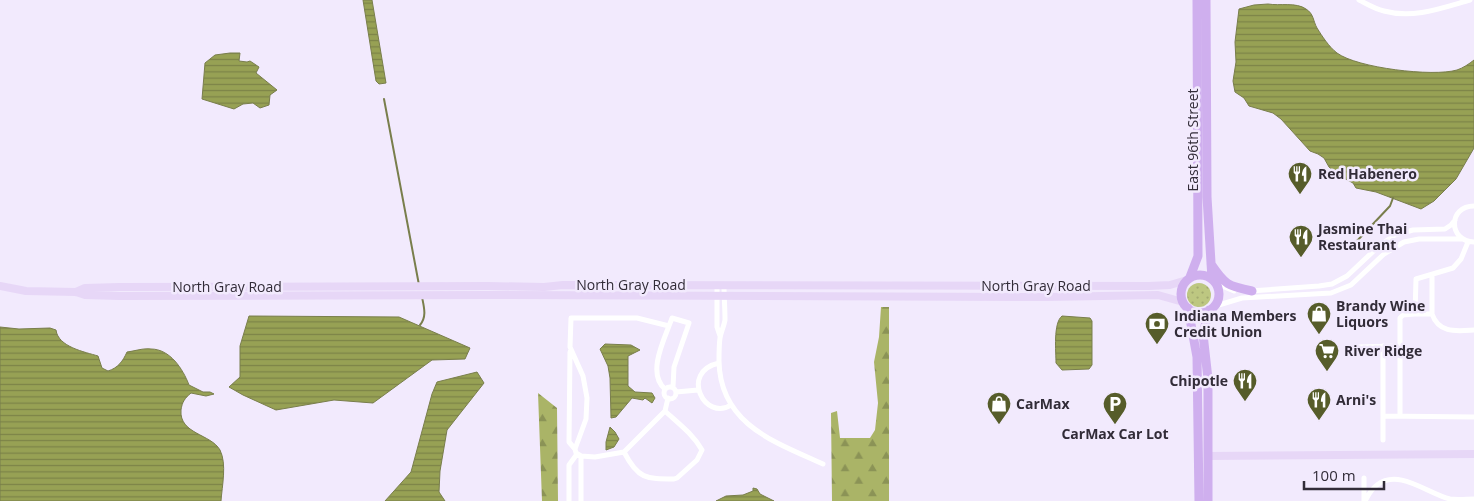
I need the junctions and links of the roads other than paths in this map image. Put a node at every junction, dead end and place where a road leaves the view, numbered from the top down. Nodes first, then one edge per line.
1 (1197, 0) edge
2 (1206, 0) edge
3 (1358, 0) edge
4 (1470, 0) edge
5 (1474, 206) edge
6 (1454, 220) junction
7 (1462, 239) junction
8 (1471, 242) edge
9 (1211, 264) junction
10 (1432, 275) junction
11 (1189, 278) junction
12 (1213, 281) junction
13 (721, 285) junction
14 (0, 286) edge
15 (1252, 291) junction
16 (76, 292) junction
17 (721, 296) junction
18 (1185, 305) junction
19 (1211, 308) junction
20 (1415, 314) junction
21 (1432, 314) junction
22 (669, 326) junction
23 (1474, 330) edge
24 (1382, 346) junction
25 (1400, 346) junction
26 (570, 347) junction
27 (1356, 347) dead end
28 (719, 363) junction
29 (665, 389) junction
30 (674, 389) junction
31 (698, 390) junction
32 (668, 398) junction
33 (731, 405) junction
34 (665, 412) junction
35 (1383, 416) junction
36 (1400, 416) junction
37 (1474, 417) edge
38 (1383, 440) dead end
39 (624, 452) junction
40 (578, 453) junction
41 (1474, 454) edge
42 (1208, 456) junction
43 (823, 464) dead end
44 (1364, 478) dead end
45 (1474, 500) edge
46 (569, 501) edge
47 (581, 501) edge
48 (1198, 501) edge
49 (1208, 501) edge
50 (1364, 501) edge

1 - 11 main road, East 96th Street
2 - 9 main road, East 96th Street
3 - 4 street
5 - 6 street
6 - 7 street
6 - 15 street
7 - 8 street
7 - 19 street
8 - 10 street
9 - 12 main road, East 96th Street
9 - 15 main road
10 - 20 street
10 - 21 street
11 - 12 main road
11 - 13 street, North Gray Road
11 - 18 main road
12 - 15 street
12 - 19 main road
13 - 16 street, North Gray Road
13 - 17 street
14 - 16 street, North Gray Road
16 - 17 street, North Gray Road
17 - 18 street, North Gray Road
17 - 28 street
18 - 19 main road
18 - 48 main road
19 - 42 main road
20 - 21 street
20 - 25 street
21 - 23 street
22 - 26 street
22 - 29 street
22 - 30 street
24 - 25 street
24 - 27 street
24 - 35 street
25 - 36 street
26 - 40 street
26 - 40 street
28 - 31 street
28 - 33 street
29 - 30 street
29 - 32 street
30 - 31 street
30 - 32 street
31 - 33 street
32 - 34 street
33 - 43 street
34 - 39 street
34 - 39 street
35 - 36 street
35 - 38 street
36 - 37 street
39 - 40 street
40 - 46 street
40 - 47 street
41 - 42 street
42 - 49 main road
44 - 50 street
45 - 50 street

